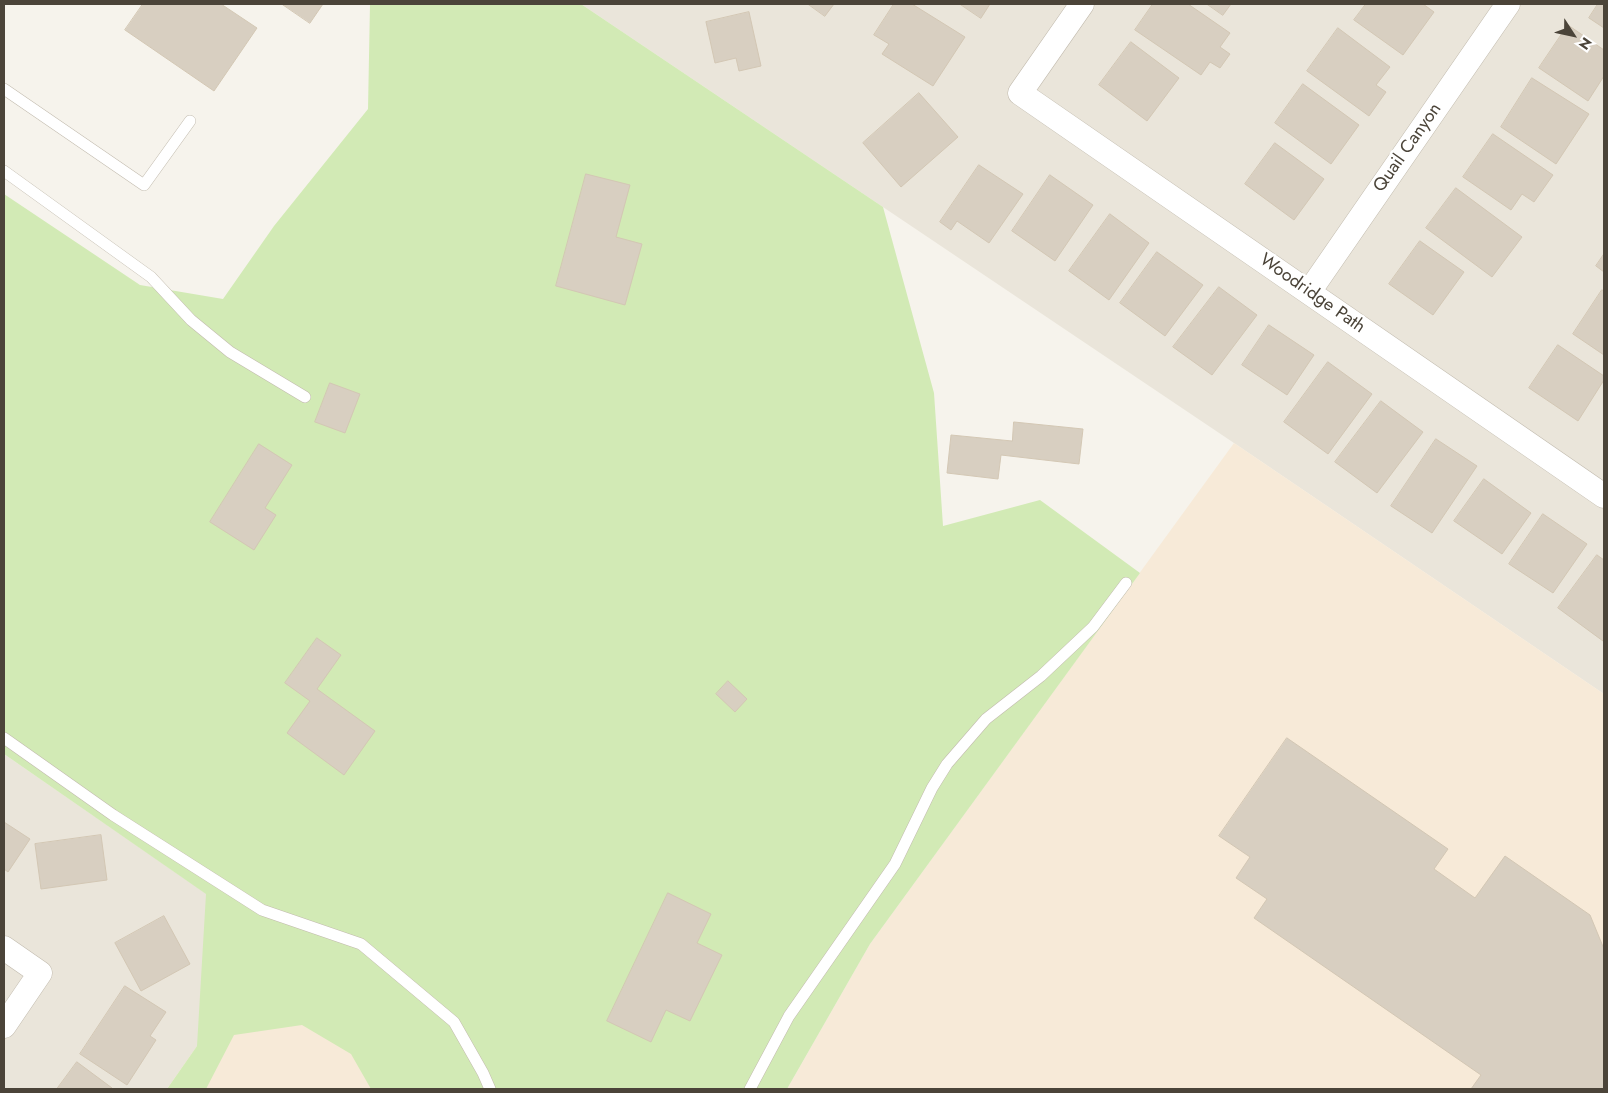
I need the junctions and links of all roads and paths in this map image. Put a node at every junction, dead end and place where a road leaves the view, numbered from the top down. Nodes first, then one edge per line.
1 (1082, 4) edge
2 (1508, 4) edge
3 (4, 89) edge
4 (190, 121) dead end
5 (4, 171) edge
6 (1309, 292) junction
7 (305, 397) dead end
8 (1603, 492) edge
9 (1126, 582) dead end
10 (4, 738) edge
11 (4, 948) edge
12 (4, 1026) edge
13 (490, 1089) edge
14 (750, 1089) edge

1 - 6 street, Woodridge Path
2 - 6 street, Quail Canyon
3 - 4 lane
5 - 7 lane
6 - 8 street, Woodridge Path
9 - 14 lane
10 - 13 lane
11 - 12 street

